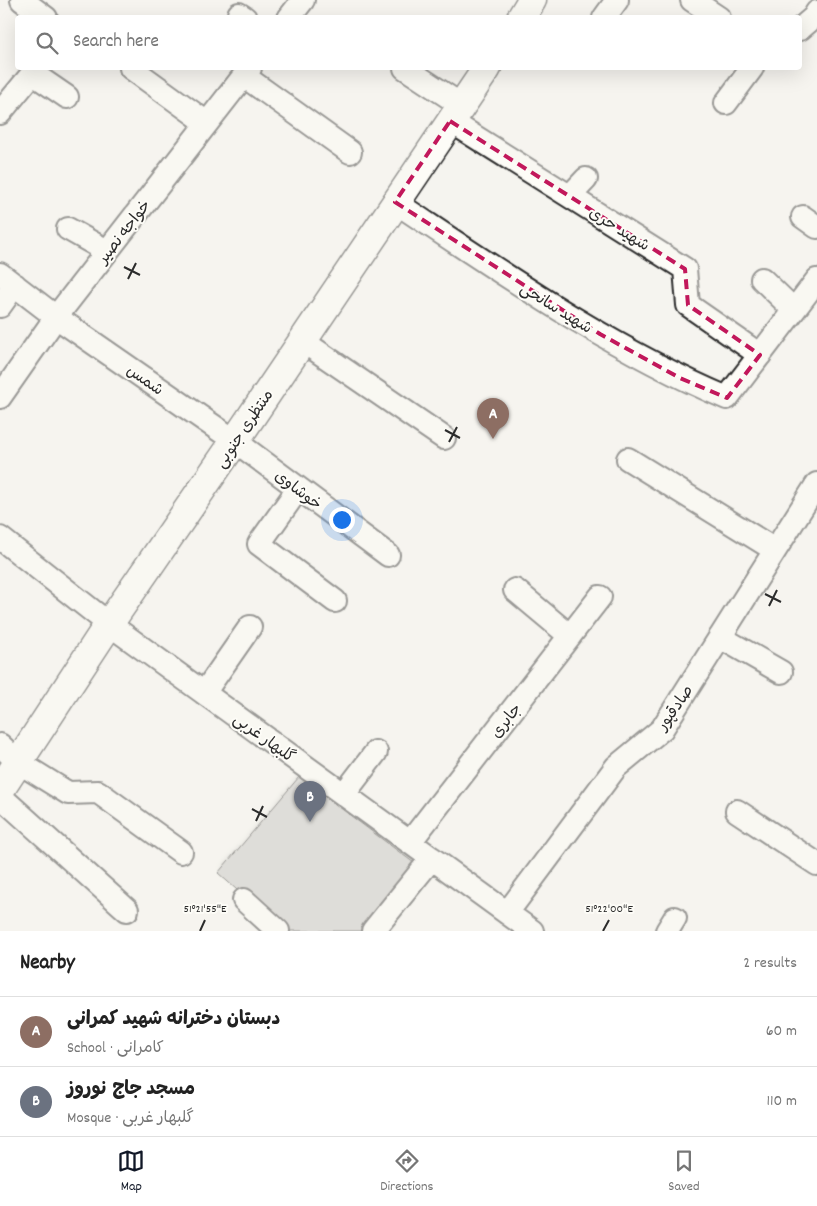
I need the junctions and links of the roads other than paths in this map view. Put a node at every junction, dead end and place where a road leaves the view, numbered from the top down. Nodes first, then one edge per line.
1 (22, 0) edge
2 (303, 0) edge
3 (532, 0) edge
4 (616, 0) edge
5 (692, 0) edge
6 (817, 12) edge
7 (42, 15) edge
8 (291, 15) edge
9 (522, 15) edge
10 (606, 15) edge
11 (714, 15) edge
12 (802, 27) edge
13 (35, 70) edge
14 (135, 70) edge
15 (407, 70) edge
16 (486, 70) edge
17 (751, 70) edge
18 (247, 72) edge
19 (66, 97) dead end
20 (726, 103) dead end
21 (456, 113) junction
22 (0, 114) edge
23 (207, 123) junction
24 (350, 152) dead end
25 (586, 179) dead end
26 (570, 196) junction
27 (395, 202) junction
28 (68, 228) dead end
29 (108, 251) junction
30 (8, 279) edge
31 (762, 279) dead end
32 (817, 280) edge
33 (0, 306) edge
34 (794, 310) junction
35 (56, 317) junction
36 (301, 340) junction
37 (760, 355) junction
38 (0, 397) edge
39 (444, 438) dead end
40 (235, 441) junction
41 (628, 459) dead end
42 (817, 484) edge
43 (298, 488) junction
44 (0, 538) edge
45 (775, 550) junction
46 (388, 555) dead end
47 (514, 590) dead end
48 (600, 597) dead end
49 (335, 601) dead end
50 (109, 624) junction
51 (250, 627) dead end
52 (570, 636) junction
53 (720, 637) junction
54 (781, 672) dead end
55 (204, 693) junction
56 (376, 752) dead end
57 (9, 753) edge
58 (0, 790) edge
59 (344, 794) junction
60 (0, 796) edge
61 (737, 811) dead end
62 (410, 842) junction
63 (181, 852) dead end
64 (432, 858) junction
65 (817, 864) edge
66 (244, 900) dead end
67 (127, 910) dead end
68 (508, 913) junction
69 (278, 931) edge
70 (373, 931) edge
71 (532, 931) edge

1 - 7 street
2 - 8 street
3 - 9 main road
4 - 10 street
5 - 11 street
6 - 12 street
13 - 19 street
13 - 22 street
14 - 23 street
15 - 21 street, شهید حری
16 - 21 main road, منتظری جنوبی
17 - 20 street
18 - 23 street, خواجه نصیر
18 - 24 street
21 - 26 street, شهید حری
21 - 27 main road, منتظری جنوبی
23 - 29 street, خواجه نصیر
25 - 26 street
26 - 37 street, شهید حری
27 - 36 main road, منتظری جنوبی
27 - 37 street, شهید سانحی
28 - 29 street
29 - 35 street, خواجه نصیر
30 - 33 street
30 - 35 street, شمس
31 - 34 street
32 - 34 street
34 - 37 street
35 - 38 street, خواجه نصیر
35 - 40 street, شمس
36 - 39 street
36 - 40 main road, منتظری جنوبی
40 - 43 street, خوشاوی
40 - 50 main road, منتظری جنوبی
41 - 45 street
42 - 45 street, صادقپور
43 - 46 street, خوشاوی
43 - 49 street
44 - 50 street, گلبهار غربی
45 - 53 street, صادقپور
47 - 52 street
48 - 52 street, جابری
50 - 55 street, گلبهار غربی
50 - 57 main road, منتظری جنوبی
51 - 55 street
52 - 62 street, جابری
53 - 54 street
53 - 68 street, صادقپور
55 - 59 street, گلبهار غربی
56 - 59 street
57 - 58 main road, منتظری جنوبی
57 - 63 street
59 - 62 street, گلبهار غربی
60 - 67 street
61 - 65 street
62 - 64 street, گلبهار غربی
64 - 68 street, گلبهار غربی
64 - 70 street
66 - 69 street
68 - 71 street, گلبهار غربی

